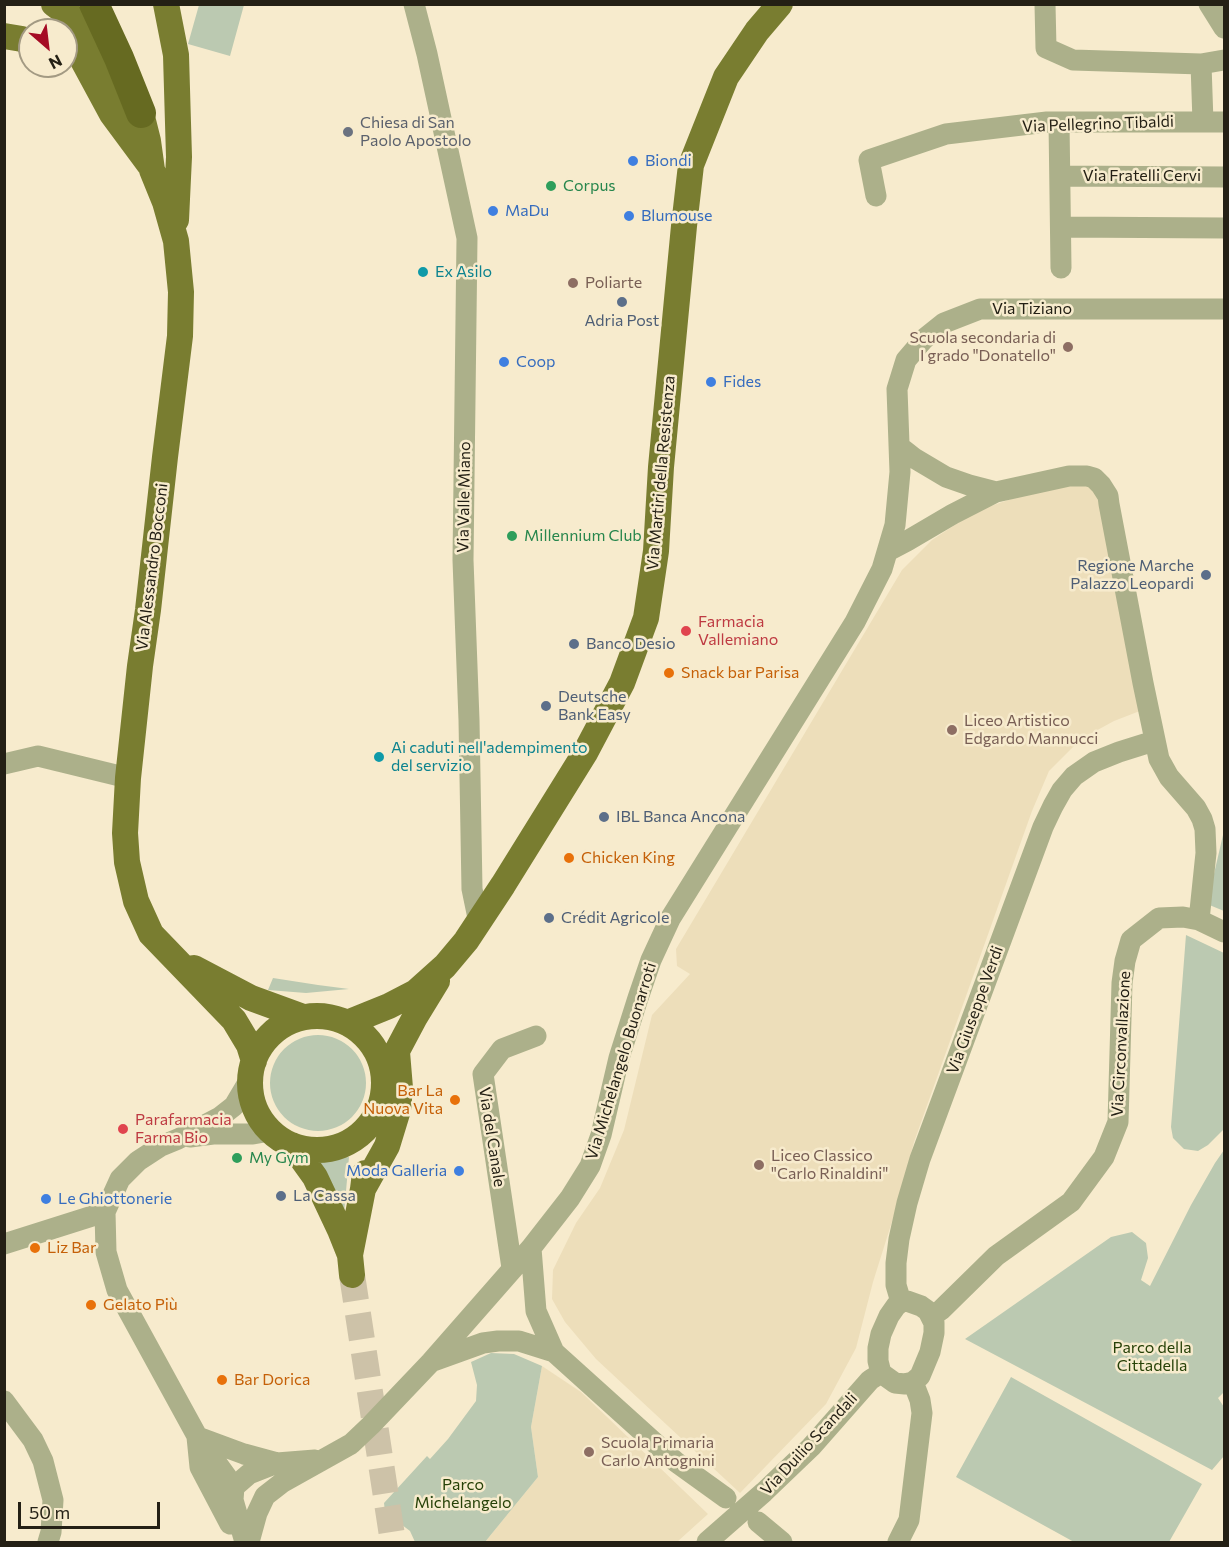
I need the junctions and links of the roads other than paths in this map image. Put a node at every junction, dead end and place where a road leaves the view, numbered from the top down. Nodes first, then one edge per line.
1 (54, 4) edge
2 (94, 4) edge
3 (166, 4) edge
4 (414, 4) edge
5 (780, 4) edge
6 (1045, 4) edge
7 (1209, 4) edge
8 (1224, 28) edge
9 (1224, 60) edge
10 (1201, 64) junction
11 (78, 73) edge
12 (126, 114) junction
13 (1059, 122) junction
14 (1203, 122) junction
15 (1224, 122) edge
16 (1060, 176) junction
17 (1224, 177) edge
18 (876, 196) dead end
19 (1060, 227) junction
20 (1224, 228) edge
21 (176, 241) junction
22 (1061, 268) dead end
23 (1224, 309) edge
24 (900, 447) junction
25 (996, 492) junction
26 (888, 551) junction
27 (1154, 741) junction
28 (4, 764) edge
29 (128, 778) junction
30 (1199, 920) junction
31 (479, 922) junction
32 (1224, 932) edge
33 (172, 956) junction
34 (445, 966) junction
35 (303, 1017) junction
36 (347, 1023) junction
37 (537, 1036) dead end
38 (397, 1052) junction
39 (252, 1070) junction
40 (384, 1077) junction
41 (368, 1126) junction
42 (270, 1131) junction
43 (178, 1139) junction
44 (292, 1145) junction
45 (363, 1189) junction
46 (105, 1212) junction
47 (4, 1245) edge
48 (531, 1248) junction
49 (512, 1268) junction
50 (901, 1302) junction
51 (932, 1317) junction
52 (554, 1352) junction
53 (432, 1362) junction
54 (881, 1373) junction
55 (913, 1382) junction
56 (4, 1401) edge
57 (197, 1436) junction
58 (280, 1473) junction
59 (234, 1487) junction
60 (726, 1498) dead end
61 (758, 1522) dead end
62 (48, 1542) edge
63 (239, 1542) edge
64 (245, 1542) edge
65 (249, 1542) edge
66 (707, 1542) edge
67 (782, 1542) edge
68 (898, 1542) edge

1 - 12 main road
2 - 12 highway
3 - 21 main road
4 - 31 street, Via Valle Miano
5 - 31 main road, Via Martiri della Resistenza
6 - 10 street
7 - 8 street
9 - 10 street
10 - 14 street
11 - 12 main road
12 - 21 main road, Via Alessandro Bocconi
13 - 14 street, Via Pellegrino Tibaldi
13 - 16 street, Via Fratelli Cervi
13 - 18 street, Via Pellegrino Tibaldi
14 - 15 street, Via Pellegrino Tibaldi
16 - 17 street, Via Fratelli Cervi
16 - 19 street, Via Fratelli Cervi
19 - 20 street
19 - 22 street, Via Fratelli Cervi
21 - 29 main road, Via Alessandro Bocconi
23 - 24 street, Via Tiziano
24 - 25 street
24 - 26 street, Via Tiziano
25 - 26 street
25 - 27 street
26 - 48 street, Via Michelangelo Buonarroti
27 - 30 street
27 - 50 street, Via Giuseppe Verdi
28 - 29 street
29 - 33 main road, Via Alessandro Bocconi
30 - 32 street, Via Circonvallazione
30 - 51 street, Via Circonvallazione
31 - 34 main road, Via Martiri della Resistenza
33 - 35 main road
33 - 39 main road, Via Alessandro Bocconi
34 - 36 main road
34 - 38 main road
35 - 36 main road
35 - 39 main road
36 - 40 main road
37 - 49 street, Via del Canale
38 - 40 main road
38 - 45 main road
39 - 42 main road
39 - 43 street
40 - 41 main road
41 - 44 main road
41 - 45 main road
42 - 43 street
42 - 44 main road
43 - 46 street
44 - 45 main road
46 - 47 street
46 - 57 street
48 - 49 street, Via Michelangelo Buonarroti
48 - 52 street
49 - 53 street, Via Michelangelo Buonarroti
50 - 51 street
50 - 54 street
51 - 55 street
52 - 53 street
52 - 60 street
53 - 58 street, Via Michelangelo Buonarroti
54 - 55 street
54 - 66 street, Via Duilio Scandali
55 - 68 street
56 - 62 street
57 - 58 street
57 - 59 street
57 - 63 street
58 - 59 street, Via Michelangelo Buonarroti
58 - 65 street, Via Michelangelo Buonarroti
59 - 64 street
61 - 67 street

